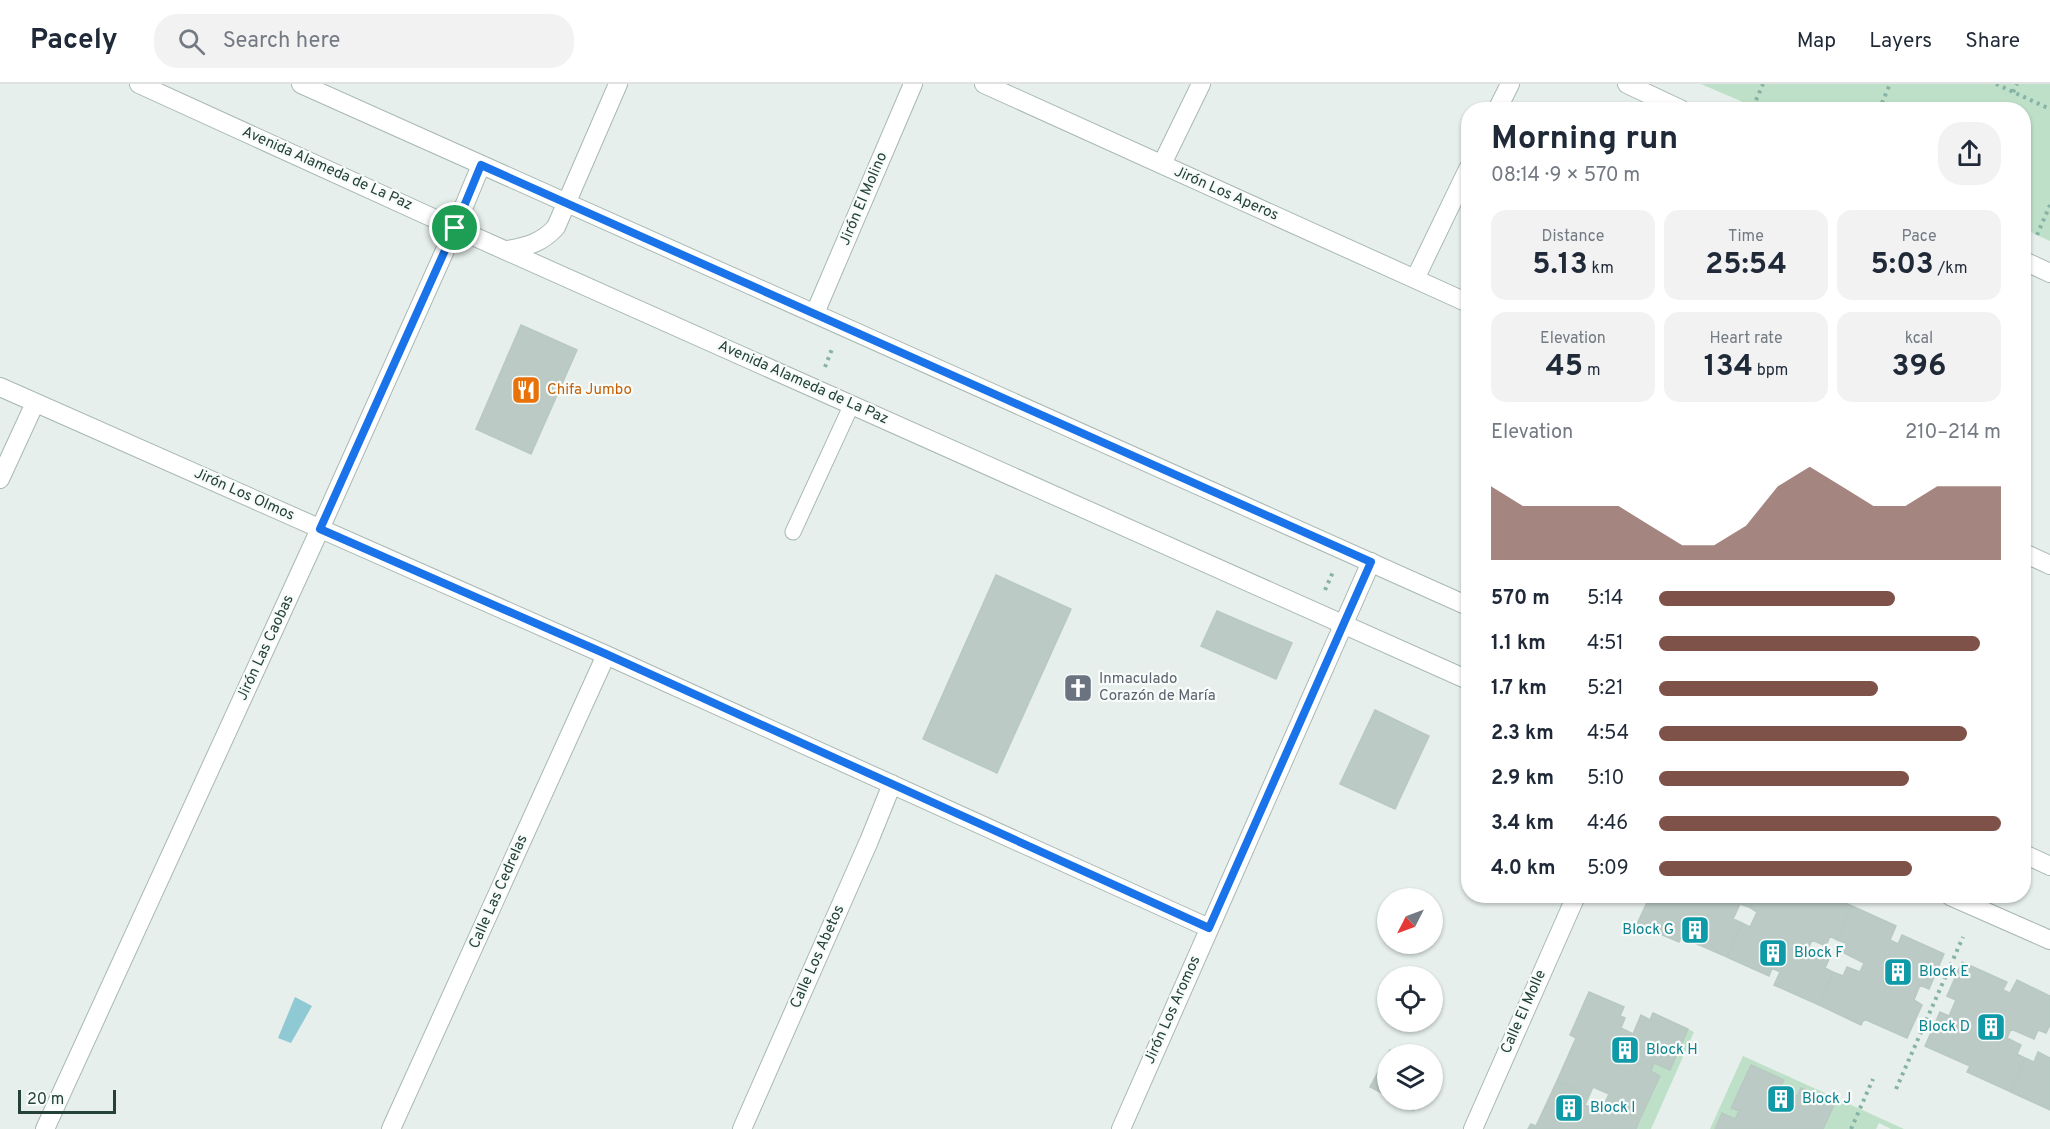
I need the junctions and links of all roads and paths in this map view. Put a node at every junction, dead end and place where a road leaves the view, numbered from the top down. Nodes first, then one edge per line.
1 (139, 84) edge
2 (301, 84) edge
3 (618, 84) edge
4 (913, 84) edge
5 (984, 84) edge
6 (1201, 84) edge
7 (1510, 84) edge
8 (1627, 84) edge
9 (1763, 84) edge
10 (1890, 84) edge
11 (1996, 84) edge
12 (2017, 84) edge
13 (2013, 92) junction
14 (1501, 102) edge
15 (1666, 102) edge
16 (1755, 102) edge
17 (1882, 102) edge
18 (2050, 109) edge
19 (1162, 164) junction
20 (481, 165) junction
21 (1461, 184) edge
22 (568, 203) junction
23 (2050, 205) edge
24 (455, 228) junction
25 (2037, 235) dead end
26 (507, 250) junction
27 (2031, 264) edge
28 (2050, 273) edge
29 (1415, 279) junction
30 (1461, 300) edge
31 (815, 314) junction
32 (836, 341) dead end
33 (822, 374) dead end
34 (0, 387) edge
35 (35, 403) junction
36 (852, 404) junction
37 (0, 479) edge
38 (320, 529) junction
39 (793, 532) dead end
40 (2031, 557) edge
41 (1371, 562) junction
42 (1336, 564) dead end
43 (2050, 566) edge
44 (1322, 596) dead end
45 (1461, 603) edge
46 (1343, 624) junction
47 (606, 654) junction
48 (1461, 677) edge
49 (892, 784) junction
50 (2031, 857) edge
51 (2050, 866) edge
52 (1573, 903) edge
53 (1966, 903) edge
54 (1209, 928) junction
55 (1963, 937) dead end
56 (2050, 940) edge
57 (1873, 1079) dead end
58 (1896, 1089) dead end
59 (45, 1129) edge
60 (391, 1129) edge
61 (742, 1129) edge
62 (1120, 1129) edge
63 (1473, 1129) edge
64 (1851, 1129) edge

1 - 24 street, Avenida Alameda de La Paz
2 - 20 street
3 - 22 street
4 - 31 street, Jirón El Molino
5 - 19 street, Jirón Los Aperos
6 - 19 street
7 - 14 street
8 - 15 street
9 - 16 path
10 - 17 path
11 - 13 path
12 - 13 path
13 - 18 path
19 - 29 street, Jirón Los Aperos
20 - 22 street
20 - 24 street, Jirón Las Caobas
21 - 29 street
22 - 26 street
22 - 31 street
23 - 25 path
24 - 26 street, Avenida Alameda de La Paz
24 - 38 street, Jirón Las Caobas
26 - 36 street, Avenida Alameda de La Paz
27 - 28 street
29 - 30 street, Jirón Los Aperos
31 - 41 street
32 - 33 path
34 - 35 street, Jirón Los Olmos
35 - 37 street
35 - 38 street, Jirón Los Olmos
36 - 39 lane
36 - 46 street, Avenida Alameda de La Paz
38 - 47 street, Jirón Los Olmos
38 - 59 street, Jirón Las Caobas
40 - 43 street
41 - 45 street
41 - 46 street, Jirón Los Aromos
42 - 44 path
46 - 48 street, Avenida Alameda de La Paz
46 - 54 street, Jirón Los Aromos
47 - 49 street, Jirón Los Olmos
47 - 60 street, Calle Las Cedrelas
49 - 54 street, Jirón Los Olmos
49 - 61 street, Calle Los Abetos
50 - 51 street
52 - 63 street, Calle El Molle
53 - 56 street
54 - 62 street, Jirón Los Aromos
55 - 58 path
57 - 64 path

